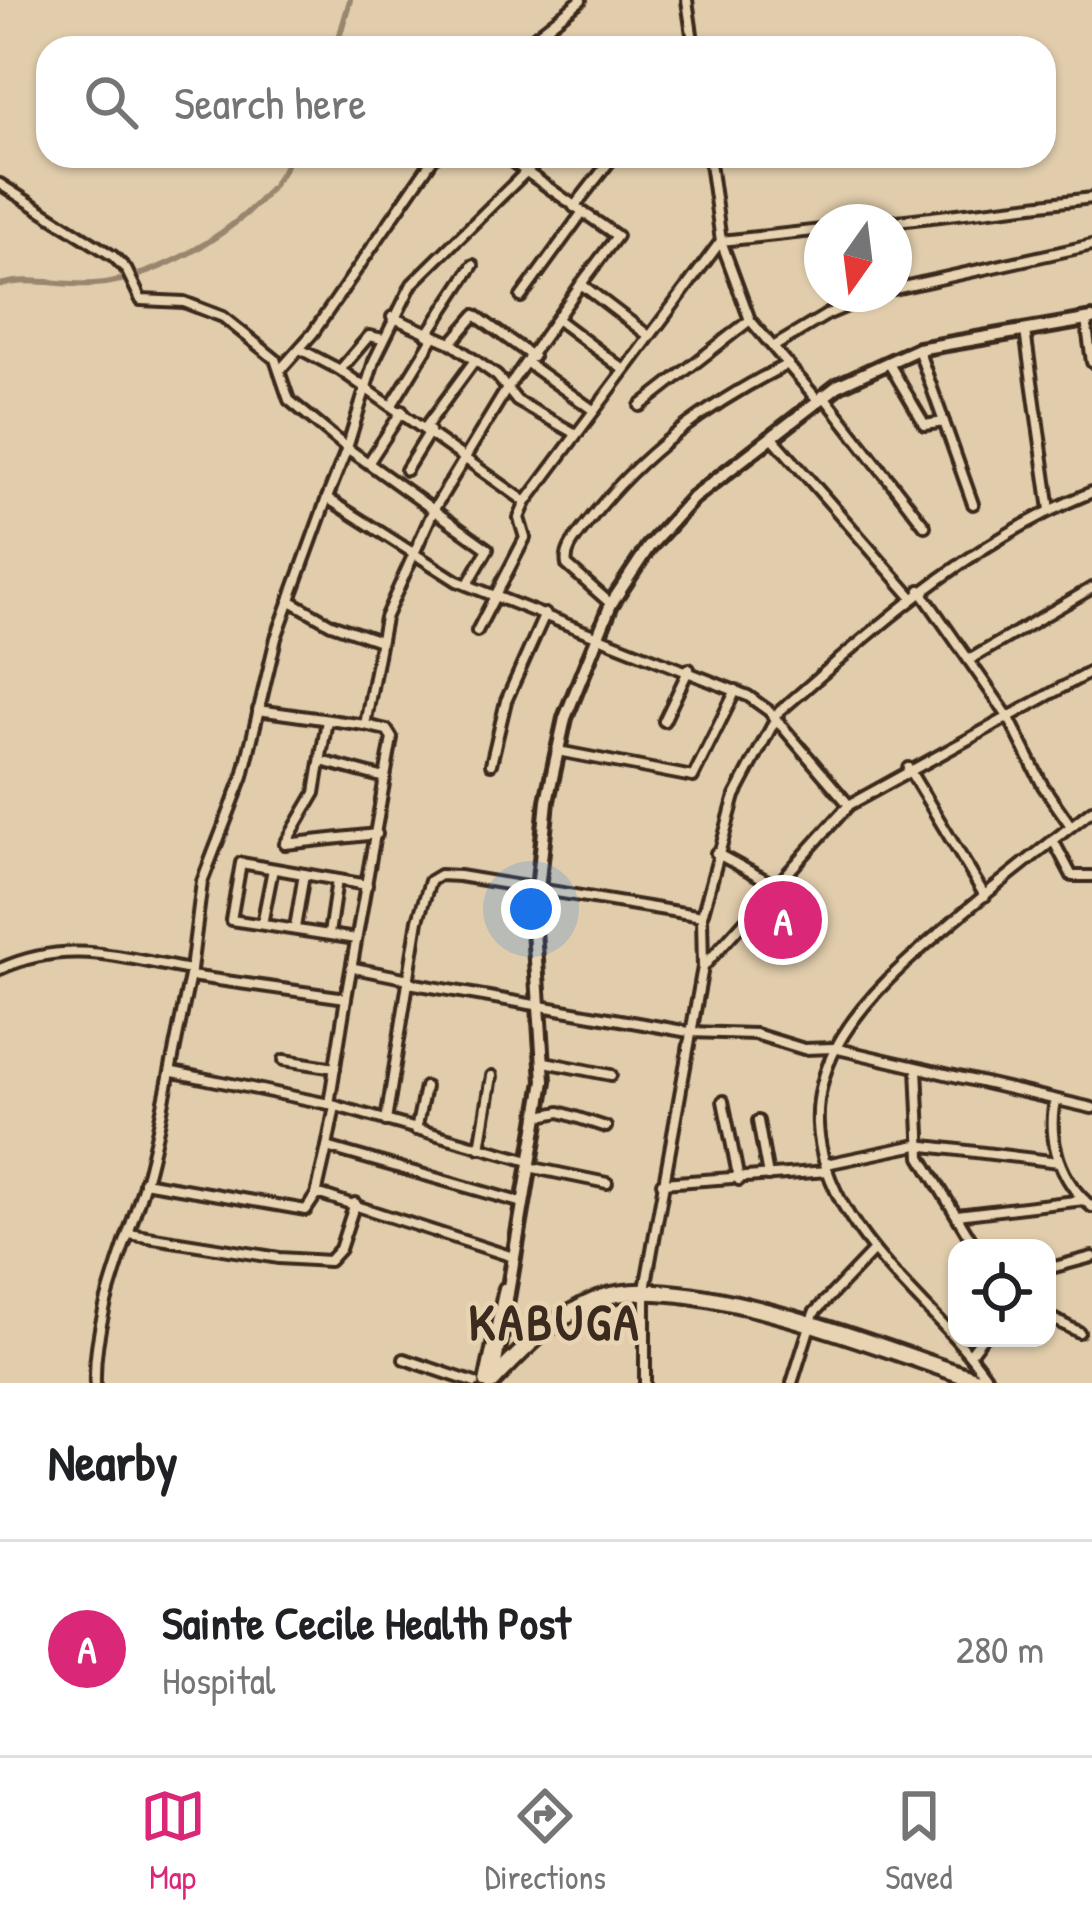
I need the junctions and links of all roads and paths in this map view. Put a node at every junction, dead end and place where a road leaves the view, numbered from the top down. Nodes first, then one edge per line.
1 (581, 0) edge
2 (687, 0) edge
3 (535, 36) edge
4 (692, 36) edge
5 (426, 168) edge
6 (521, 168) edge
7 (527, 168) edge
8 (606, 168) edge
9 (711, 168) edge
10 (524, 170) junction
11 (0, 184) edge
12 (1092, 198) edge
13 (578, 210) junction
14 (912, 219) edge
15 (804, 232) edge
16 (721, 241) junction
17 (1092, 245) edge
18 (473, 265) dead end
19 (580, 284) junction
20 (912, 285) edge
21 (521, 297) dead end
22 (833, 312) edge
23 (392, 317) junction
24 (558, 320) junction
25 (750, 320) junction
26 (1089, 320) edge
27 (1025, 331) junction
28 (430, 336) junction
29 (650, 336) junction
30 (383, 339) junction
31 (451, 343) junction
32 (773, 347) junction
33 (300, 350) junction
34 (918, 350) junction
35 (475, 359) junction
36 (530, 360) junction
37 (888, 361) junction
38 (1092, 362) edge
39 (788, 364) junction
40 (280, 370) junction
41 (340, 370) junction
42 (624, 370) junction
43 (366, 390) junction
44 (506, 390) junction
45 (820, 397) junction
46 (392, 405) junction
47 (640, 406) dead end
48 (593, 410) junction
49 (402, 412) junction
50 (944, 422) junction
51 (428, 430) junction
52 (576, 434) junction
53 (772, 438) junction
54 (346, 448) junction
55 (465, 456) junction
56 (369, 462) junction
57 (406, 470) dead end
58 (1092, 492) edge
59 (327, 498) junction
60 (526, 502) junction
61 (973, 504) dead end
62 (434, 509) junction
63 (1050, 510) junction
64 (926, 526) dead end
65 (414, 552) junction
66 (469, 582) junction
67 (1092, 588) edge
68 (916, 593) junction
69 (495, 594) junction
70 (289, 600) junction
71 (611, 604) junction
72 (545, 614) junction
73 (476, 631) dead end
74 (598, 634) junction
75 (380, 641) junction
76 (969, 660) junction
77 (689, 669) junction
78 (1092, 671) edge
79 (736, 690) junction
80 (258, 710) junction
81 (1009, 718) junction
82 (326, 720) junction
83 (774, 720) junction
84 (664, 721) dead end
85 (365, 725) junction
86 (558, 751) junction
87 (320, 761) junction
88 (491, 764) dead end
89 (908, 768) junction
90 (385, 778) junction
91 (848, 805) junction
92 (1092, 810) edge
93 (1071, 826) junction
94 (376, 834) junction
95 (1054, 842) junction
96 (716, 853) junction
97 (273, 868) junction
98 (304, 874) junction
99 (1092, 876) edge
100 (337, 880) junction
101 (367, 885) junction
102 (775, 885) junction
103 (538, 887) junction
104 (985, 896) junction
105 (702, 916) junction
106 (262, 924) junction
107 (295, 928) junction
108 (329, 934) junction
109 (356, 939) junction
110 (703, 967) junction
111 (354, 968) junction
112 (0, 969) edge
113 (191, 973) junction
114 (409, 981) junction
115 (346, 998) junction
116 (540, 1006) junction
117 (689, 1032) junction
118 (834, 1048) junction
119 (284, 1060) dead end
120 (544, 1062) junction
121 (335, 1068) junction
122 (917, 1068) junction
123 (173, 1072) junction
124 (611, 1075) dead end
125 (492, 1076) dead end
126 (425, 1087) dead end
127 (723, 1101) dead end
128 (1055, 1101) junction
129 (332, 1105) junction
130 (1092, 1108) edge
131 (540, 1115) junction
132 (758, 1120) dead end
133 (386, 1121) junction
134 (606, 1127) dead end
135 (416, 1130) junction
136 (917, 1145) junction
137 (327, 1148) junction
138 (480, 1148) junction
139 (1060, 1162) junction
140 (528, 1164) junction
141 (827, 1168) junction
142 (768, 1176) junction
143 (739, 1180) junction
144 (144, 1182) junction
145 (607, 1183) dead end
146 (662, 1183) junction
147 (316, 1195) junction
148 (519, 1202) junction
149 (355, 1203) junction
150 (1088, 1204) edge
151 (957, 1215) junction
152 (129, 1234) junction
153 (971, 1239) edge
154 (874, 1250) junction
155 (510, 1256) junction
156 (1092, 1257) edge
157 (1056, 1267) edge
158 (645, 1289) junction
159 (1056, 1321) edge
160 (807, 1327) junction
161 (1078, 1332) dead end
162 (975, 1347) edge
163 (970, 1354) junction
164 (404, 1359) dead end
165 (95, 1383) edge
166 (486, 1383) edge
167 (645, 1383) edge
168 (792, 1383) edge
169 (989, 1383) edge

1 - 3 street
2 - 4 street
5 - 33 street
6 - 10 street
7 - 10 street
8 - 13 street
9 - 16 street
10 - 13 street
10 - 23 street
11 - 40 street
12 - 14 street
13 - 19 street
13 - 21 street
15 - 16 street
16 - 25 street
16 - 29 street
17 - 20 street
18 - 28 street
19 - 24 street
19 - 29 street
22 - 32 street
23 - 28 street
23 - 30 street
24 - 36 street
24 - 42 street
25 - 32 street
25 - 47 street
26 - 27 main road
26 - 38 street
27 - 34 main road
27 - 63 street
28 - 31 street
28 - 46 street
29 - 42 street
30 - 41 street
30 - 43 street
31 - 35 street
31 - 36 street
32 - 39 street
33 - 40 street
33 - 41 street
34 - 37 main road
34 - 50 street
35 - 44 street
35 - 51 street
36 - 44 street
36 - 48 street
37 - 45 main road
37 - 50 street
39 - 45 street
39 - 71 street
40 - 54 street
41 - 43 street
42 - 48 street
43 - 46 street
43 - 54 street
44 - 52 street
44 - 55 street
45 - 53 main road
45 - 64 street
46 - 49 street
48 - 52 street
49 - 51 street
49 - 56 street
50 - 61 street
51 - 55 street
51 - 57 street
52 - 60 street
53 - 68 street
53 - 71 main road
54 - 56 street
54 - 59 street
55 - 60 street
55 - 62 street
56 - 62 street
58 - 63 street
59 - 65 street
59 - 70 street
60 - 69 street
62 - 65 street
62 - 66 street
63 - 68 street
65 - 66 street
65 - 75 street
66 - 69 street
67 - 76 street
68 - 76 street
68 - 83 street
69 - 72 street
69 - 73 street
70 - 75 street
70 - 80 street
71 - 74 main road
72 - 74 street
72 - 88 street
74 - 77 street
74 - 86 main road
75 - 85 street
76 - 81 street
77 - 79 street
77 - 84 street
78 - 81 street
79 - 83 street
79 - 86 street
80 - 82 street
80 - 113 street
81 - 89 street
81 - 93 street
82 - 85 street
82 - 87 street
83 - 91 street
83 - 96 street
85 - 90 street
86 - 103 main road
87 - 90 street
87 - 94 street
89 - 91 street
89 - 104 street
90 - 94 street
91 - 102 street
92 - 93 street
93 - 95 street
94 - 101 street
95 - 99 street
95 - 104 street
96 - 102 street
96 - 105 street
97 - 98 street
97 - 106 street
97 - 106 street
98 - 100 street
98 - 107 street
100 - 101 street
100 - 108 street
101 - 109 street
102 - 110 street
103 - 105 street
103 - 114 street
103 - 116 main road
104 - 118 street
105 - 110 street
106 - 107 street
107 - 108 street
108 - 109 street
109 - 111 street
110 - 117 street
111 - 114 street
111 - 115 street
112 - 113 street
113 - 115 street
113 - 123 street
114 - 116 street
114 - 133 street
115 - 121 street
116 - 117 street
116 - 120 main road
117 - 118 street
117 - 146 street
118 - 122 street
118 - 141 street
119 - 121 street
120 - 124 street
120 - 131 main road
121 - 129 street
122 - 128 street
122 - 136 street
123 - 129 street
123 - 144 street
125 - 138 street
126 - 135 street
127 - 143 street
128 - 130 street
128 - 139 street
129 - 133 street
129 - 137 street
131 - 134 street
131 - 140 main road
132 - 142 street
133 - 135 street
135 - 138 street
136 - 139 street
136 - 141 street
136 - 151 street
137 - 147 street
137 - 148 street
138 - 140 street
139 - 150 street
140 - 145 street
140 - 148 main road
141 - 142 street
141 - 154 street
142 - 143 street
143 - 146 street
144 - 147 street
144 - 152 street
146 - 158 street
147 - 149 street
148 - 155 main road
149 - 152 street
149 - 155 street
150 - 151 street
151 - 153 street
152 - 165 street
154 - 160 street
154 - 163 street
155 - 166 main road
156 - 157 street
158 - 160 highway
158 - 166 highway
158 - 167 street
159 - 161 street
160 - 168 street
160 - 169 highway
162 - 163 street
163 - 169 street
164 - 166 street

